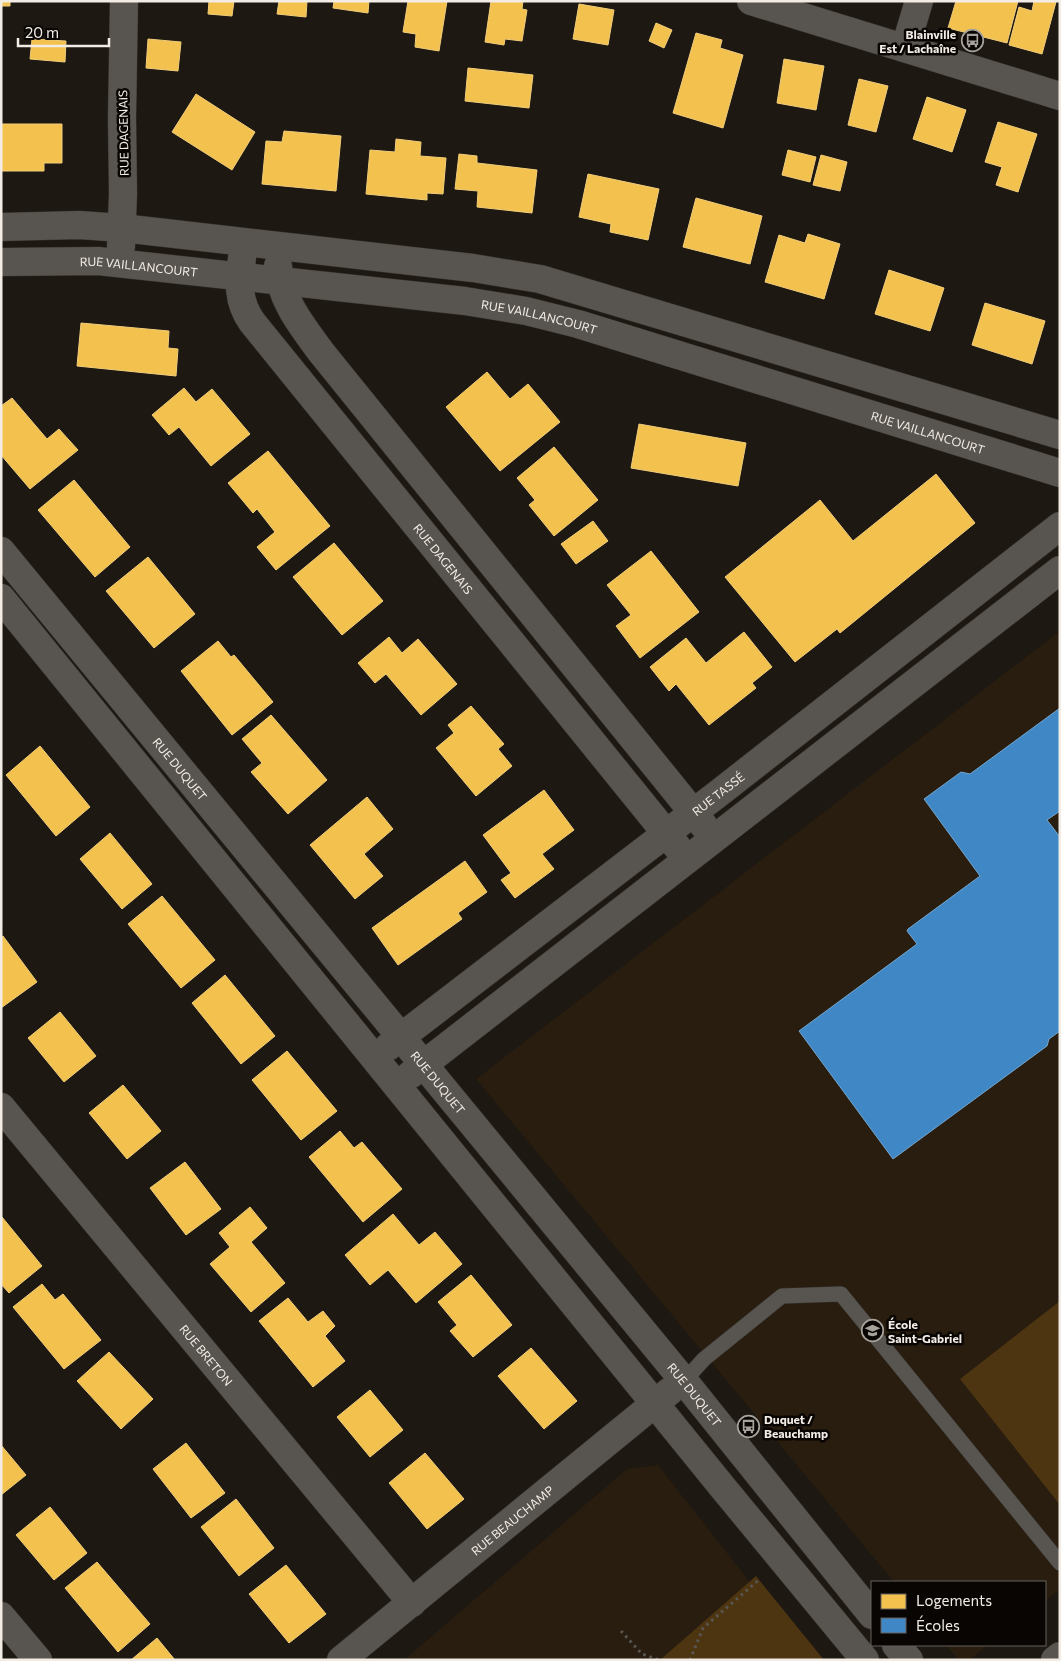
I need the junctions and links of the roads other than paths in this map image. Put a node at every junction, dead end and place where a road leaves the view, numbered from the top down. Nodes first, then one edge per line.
1 (124, 1) edge
2 (751, 1) edge
3 (919, 1) edge
4 (905, 48) junction
5 (1060, 96) edge
6 (1, 227) edge
7 (122, 228) junction
8 (244, 242) junction
9 (278, 246) junction
10 (1, 262) edge
11 (119, 264) junction
12 (239, 277) junction
13 (280, 282) junction
14 (1060, 435) edge
15 (1060, 473) edge
16 (1060, 526) edge
17 (1, 551) edge
18 (1060, 570) edge
19 (22, 576) junction
20 (1, 593) edge
21 (1, 598) edge
22 (693, 812) junction
23 (667, 833) junction
24 (714, 839) junction
25 (688, 860) junction
26 (401, 1037) junction
27 (375, 1057) junction
28 (423, 1065) junction
29 (397, 1086) junction
30 (1, 1107) edge
31 (684, 1381) junction
32 (655, 1402) junction
33 (1060, 1563) edge
34 (412, 1604) junction
35 (871, 1614) edge
36 (1, 1616) edge
37 (897, 1646) edge
38 (1060, 1656) edge
39 (38, 1660) edge
40 (341, 1660) edge
41 (865, 1660) edge
42 (908, 1660) edge
43 (1054, 1660) edge

1 - 7 street, RUE DAGENAIS
2 - 4 street
3 - 4 street
4 - 5 street
6 - 7 street
7 - 8 street
7 - 11 street, RUE DAGENAIS
8 - 9 street
8 - 12 street, RUE DAGENAIS
9 - 13 street
9 - 14 street
10 - 11 street, RUE VAILLANCOURT
11 - 12 street, RUE VAILLANCOURT
12 - 13 street, RUE VAILLANCOURT
12 - 23 street, RUE DAGENAIS
13 - 15 street, RUE VAILLANCOURT
13 - 22 street
16 - 22 street, RUE TASSÉ
17 - 19 street, RUE DUQUET
18 - 24 street
19 - 20 street
19 - 26 street, RUE DUQUET
21 - 27 street
22 - 23 street, RUE TASSÉ
22 - 24 street
23 - 25 street, RUE DAGENAIS
23 - 26 street, RUE TASSÉ
24 - 25 street
25 - 28 street
26 - 27 street, RUE TASSÉ
26 - 28 street, RUE DUQUET
27 - 29 street
28 - 29 street
28 - 31 street, RUE DUQUET
29 - 32 street
30 - 34 street, RUE BRETON
31 - 32 street, RUE BEAUCHAMP
31 - 33 lane
31 - 35 street, RUE DUQUET
32 - 34 street, RUE BEAUCHAMP
32 - 41 street
34 - 40 street, RUE BEAUCHAMP
36 - 39 street
37 - 42 street
38 - 43 street

